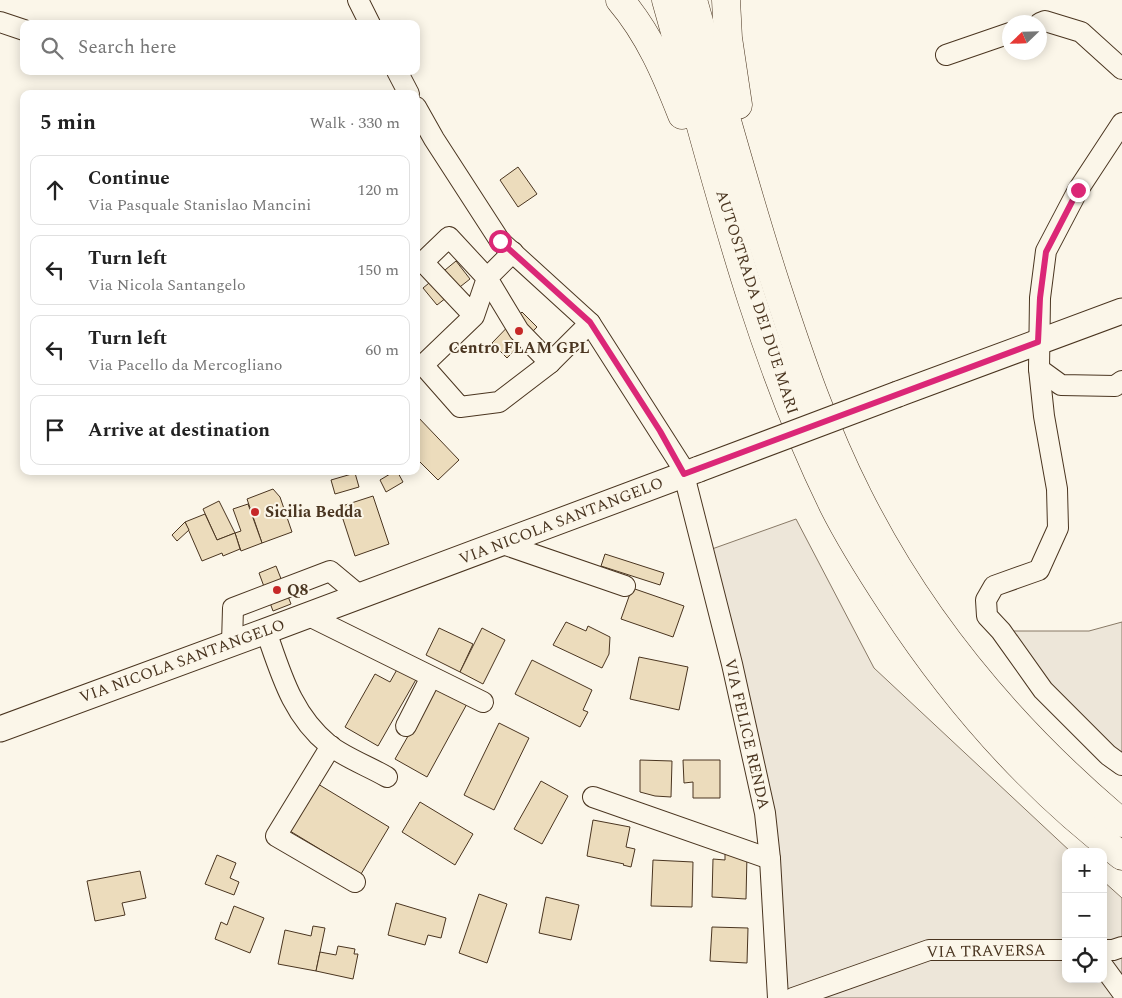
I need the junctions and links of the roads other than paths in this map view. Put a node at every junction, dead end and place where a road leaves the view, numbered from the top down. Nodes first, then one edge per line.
1 (358, 0) edge
2 (620, 0) edge
3 (666, 0) edge
4 (693, 0) edge
5 (726, 0) edge
6 (368, 20) edge
7 (0, 22) edge
8 (1047, 22) edge
9 (20, 29) edge
10 (1002, 36) edge
11 (946, 55) dead end
12 (1122, 69) edge
13 (398, 75) edge
14 (407, 90) edge
15 (420, 114) edge
16 (1122, 123) edge
17 (513, 252) junction
18 (487, 278) junction
19 (1122, 311) edge
20 (474, 316) junction
21 (590, 322) junction
22 (1038, 342) junction
23 (550, 363) junction
24 (1039, 369) junction
25 (1122, 381) edge
26 (692, 472) junction
27 (858, 496) junction
28 (500, 544) junction
29 (625, 586) dead end
30 (360, 596) junction
31 (306, 615) junction
32 (266, 631) junction
33 (232, 643) junction
34 (923, 652) junction
35 (431, 677) junction
36 (483, 702) dead end
37 (406, 726) dead end
38 (0, 729) edge
39 (330, 746) junction
40 (1122, 765) edge
41 (387, 777) dead end
42 (593, 797) dead end
43 (1122, 823) edge
44 (1122, 856) edge
45 (770, 859) junction
46 (355, 882) dead end
47 (1062, 950) edge
48 (1110, 953) edge
49 (1122, 992) edge
50 (778, 998) edge
51 (793, 998) edge

1 - 6 street
2 - 34 highway
3 - 34 highway, AUTOSTRADA DEI DUE MARI
4 - 27 highway, AUTOSTRADA DEI DUE MARI
5 - 27 highway
7 - 9 street
8 - 12 street
10 - 11 street
13 - 14 street
15 - 17 street, VIA FELICE RENDA
16 - 22 street
17 - 18 street
17 - 21 street, VIA FELICE RENDA
18 - 20 street
18 - 20 street
18 - 23 street
19 - 22 main road, VIA NICOLA SANTANGELO
20 - 23 street
21 - 23 street
21 - 26 street, VIA FELICE RENDA
22 - 24 street
22 - 26 main road, VIA NICOLA SANTANGELO, bridge
24 - 25 street
24 - 40 street
26 - 28 main road, VIA NICOLA SANTANGELO
26 - 45 street, VIA FELICE RENDA
27 - 43 highway, AUTOSTRADA DEI DUE MARI
28 - 29 street
28 - 30 main road, VIA NICOLA SANTANGELO
30 - 31 main road, VIA NICOLA SANTANGELO
30 - 33 street
31 - 32 main road, VIA NICOLA SANTANGELO
31 - 35 street
32 - 33 main road, VIA NICOLA SANTANGELO
32 - 39 street
33 - 38 main road, VIA NICOLA SANTANGELO
34 - 44 highway, AUTOSTRADA DEI DUE MARI
35 - 36 street
35 - 37 street
39 - 41 street
39 - 46 street
42 - 45 street
45 - 50 street, VIA FELICE RENDA
47 - 51 street, VIA TRAVERSA
48 - 49 street

